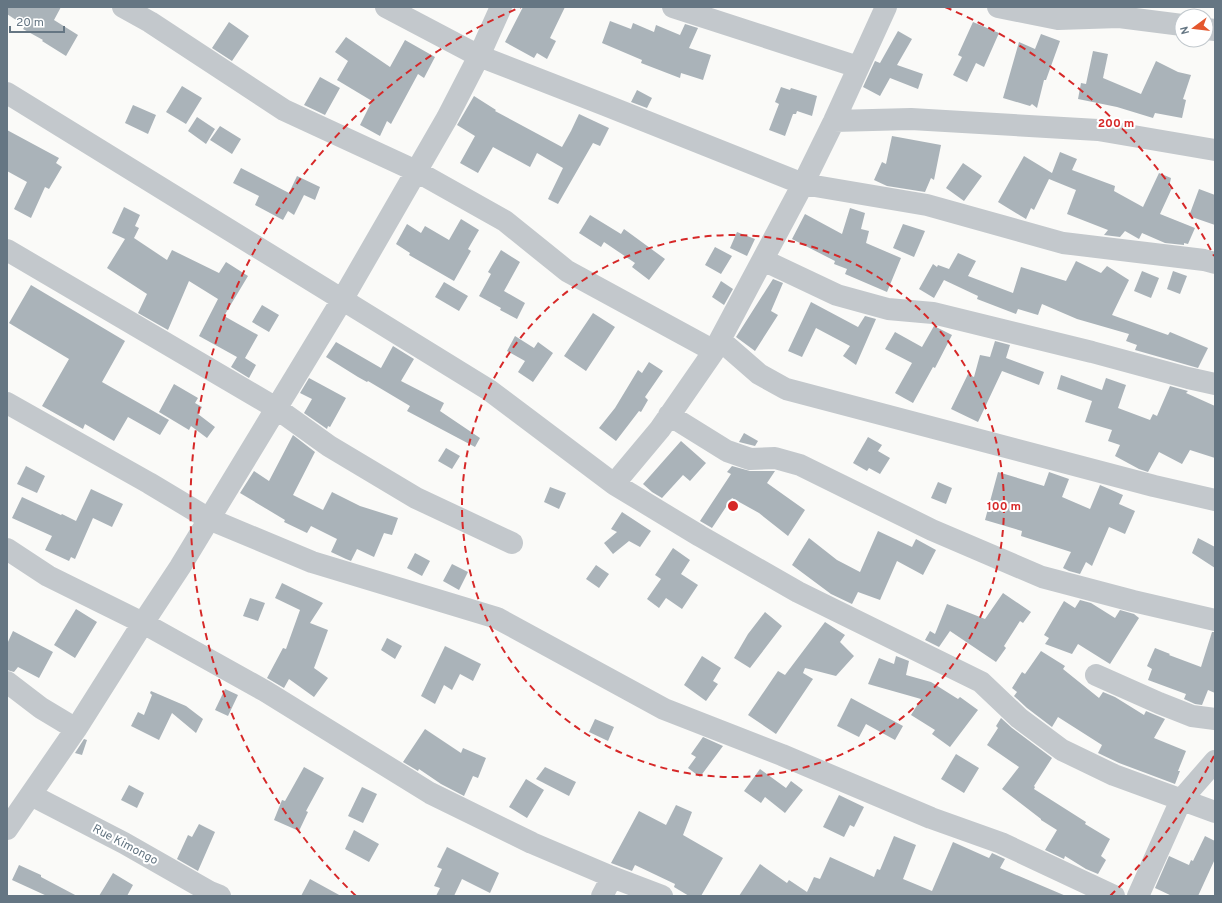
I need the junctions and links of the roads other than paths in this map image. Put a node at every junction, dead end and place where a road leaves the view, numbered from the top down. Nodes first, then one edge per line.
1 (123, 7) edge
2 (386, 7) edge
3 (501, 7) edge
4 (673, 7) edge
5 (886, 7) edge
6 (998, 7) edge
7 (1174, 24) edge
8 (479, 56) junction
9 (858, 67) junction
10 (7, 93) edge
11 (834, 121) junction
12 (1215, 150) edge
13 (416, 171) junction
14 (803, 184) junction
15 (7, 250) edge
16 (763, 260) junction
17 (1215, 263) edge
18 (342, 300) junction
19 (717, 346) junction
20 (1215, 384) edge
21 (7, 403) edge
22 (276, 408) junction
23 (669, 415) junction
24 (614, 484) junction
25 (1215, 500) edge
26 (209, 519) junction
27 (512, 543) dead end
28 (7, 549) edge
29 (1215, 620) edge
30 (143, 623) junction
31 (1096, 674) dead end
32 (7, 682) edge
33 (1215, 719) edge
34 (76, 729) junction
35 (1215, 761) edge
36 (31, 795) junction
37 (1181, 800) junction
38 (1215, 812) edge
39 (7, 829) edge
40 (607, 887) edge
41 (220, 896) edge
42 (662, 896) edge
43 (1114, 896) edge
44 (1138, 896) edge

1 - 13 street
2 - 8 street
3 - 8 street
4 - 9 street
5 - 9 street
6 - 7 street
8 - 13 street
8 - 14 street
9 - 11 street
10 - 18 street
11 - 12 street
11 - 14 street
13 - 18 street
13 - 19 street
14 - 16 street
14 - 17 street
15 - 22 street
16 - 19 street
16 - 20 street
18 - 22 street
18 - 24 street
19 - 23 street
19 - 25 street
21 - 26 street
22 - 26 street
22 - 27 street
23 - 24 street
23 - 29 street
24 - 37 street
26 - 30 street
26 - 43 street
28 - 30 street
30 - 34 street
30 - 40 street
31 - 33 street
32 - 34 street
34 - 36 street
35 - 37 street
36 - 39 street
36 - 41 street, Rue Kimongo
37 - 38 street
37 - 44 street
40 - 42 street

